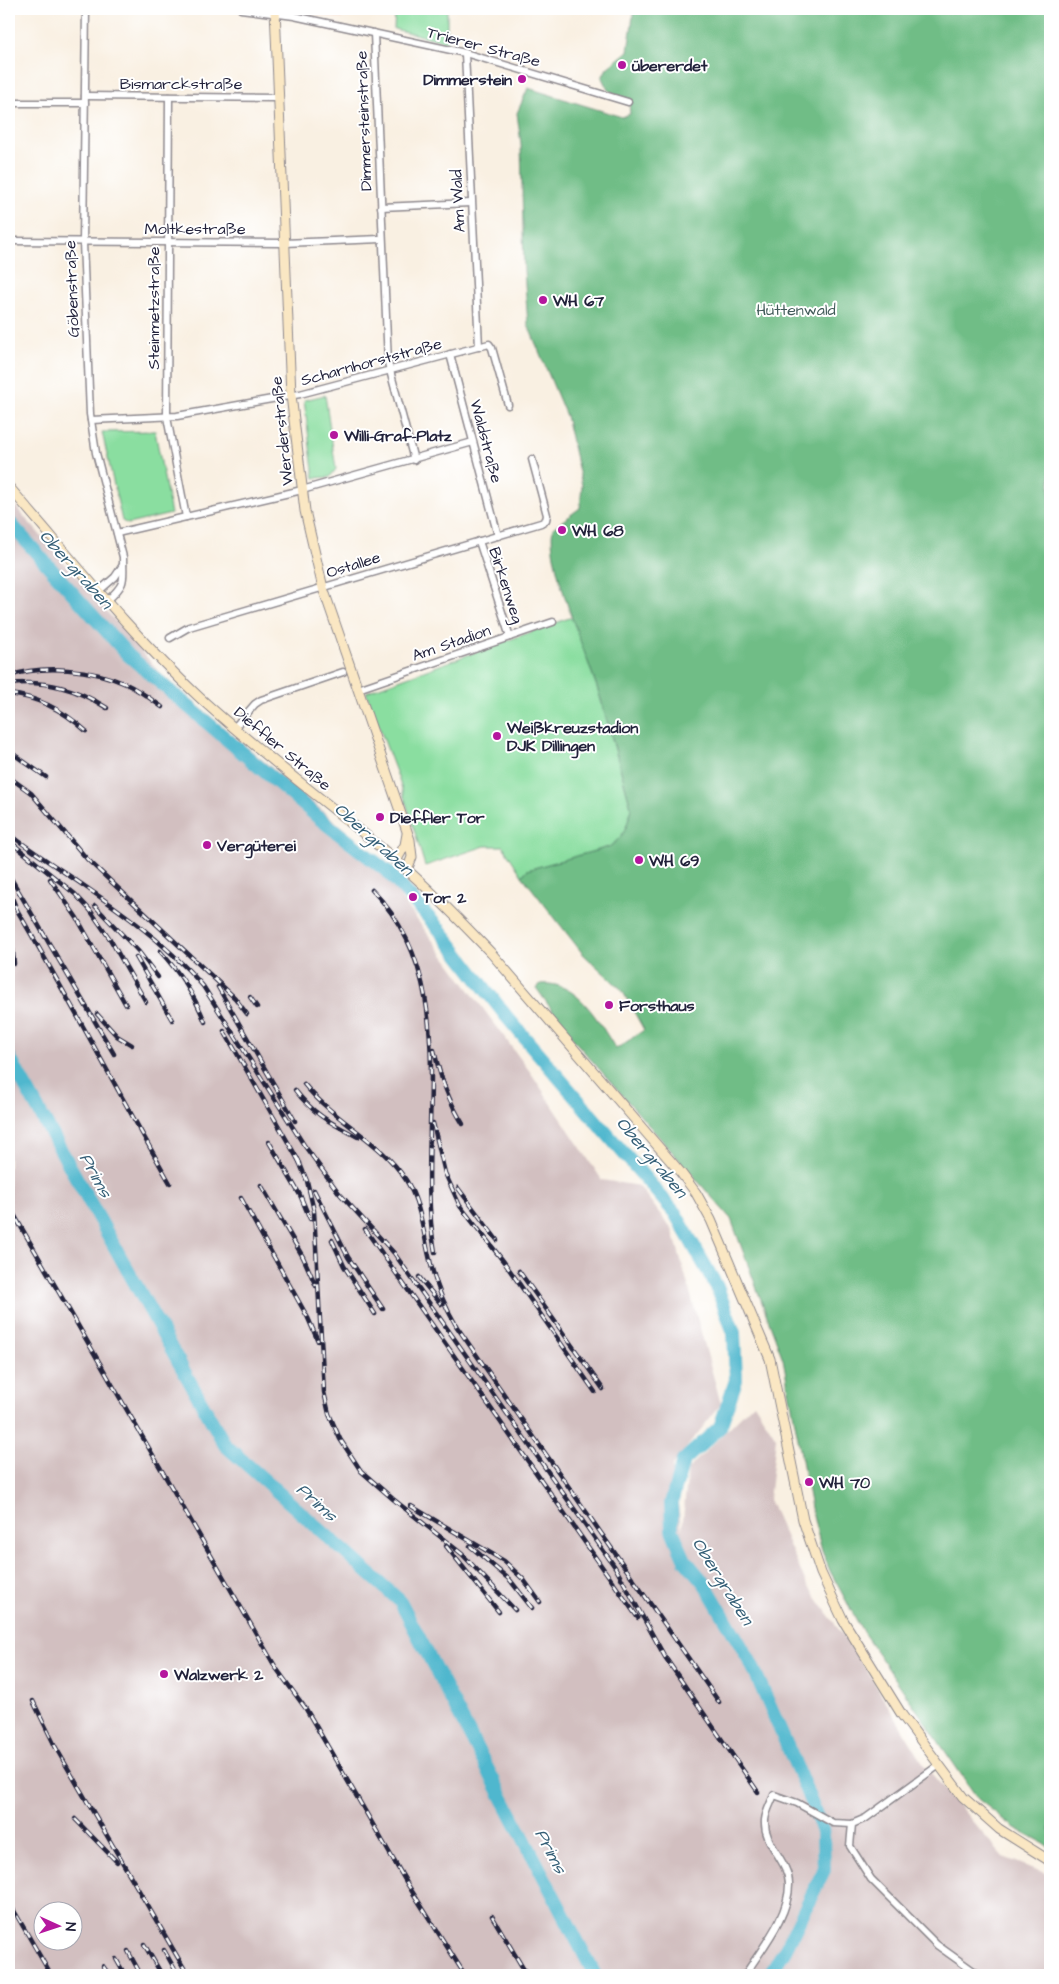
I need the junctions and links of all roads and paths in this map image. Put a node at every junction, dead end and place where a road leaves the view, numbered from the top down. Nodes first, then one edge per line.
1 (86, 9) edge
2 (241, 9) edge
3 (275, 11) edge
4 (374, 33) junction
5 (465, 54) junction
6 (169, 97) junction
7 (278, 98) junction
8 (85, 100) junction
9 (628, 102) dead end
10 (9, 103) edge
11 (471, 203) junction
12 (381, 207) junction
13 (382, 238) junction
14 (9, 241) edge
15 (83, 242) junction
16 (167, 242) junction
17 (284, 243) junction
18 (478, 347) junction
19 (450, 354) junction
20 (389, 371) junction
21 (292, 395) junction
22 (508, 405) dead end
23 (167, 417) junction
24 (91, 420) junction
25 (473, 442) junction
26 (532, 459) dead end
27 (414, 460) junction
28 (9, 487) edge
29 (302, 490) junction
30 (186, 517) junction
31 (117, 533) junction
32 (498, 536) junction
33 (479, 541) junction
34 (123, 565) junction
35 (323, 588) junction
36 (99, 591) junction
37 (108, 600) junction
38 (553, 622) dead end
39 (510, 637) junction
40 (170, 638) dead end
41 (343, 672) dead end
42 (358, 689) junction
43 (234, 728) junction
44 (407, 834) junction
45 (396, 861) junction
46 (407, 870) junction
47 (938, 1765) junction
48 (852, 1824) junction
49 (1050, 1861) edge
50 (745, 1975) edge
51 (979, 1975) edge

1 - 8 street, Göbenstraße
2 - 3 street, Trierer Straße
3 - 4 street, Trierer Straße
3 - 7 main road, Werderstraße
4 - 5 street, Trierer Straße
4 - 12 street, Dimmersteinstraße
5 - 9 street, Trierer Straße
5 - 11 street, Am Wald
6 - 7 street, Bismarckstraße
6 - 8 street, Bismarckstraße
6 - 16 street, Steinmetzstraße
7 - 17 main road, Werderstraße
8 - 10 street, Bismarckstraße
8 - 15 street, Göbenstraße
11 - 12 street, Dimmersteinstraße
11 - 18 street, Am Wald
12 - 13 street, Dimmersteinstraße
13 - 17 street, Moltkestraße
13 - 20 street, Dimmersteinstraße
14 - 15 street, Moltkestraße
15 - 16 street, Moltkestraße
15 - 24 street, Göbenstraße
16 - 17 street, Moltkestraße
16 - 23 street, Steinmetzstraße
17 - 21 main road, Werderstraße
18 - 19 street, Scharnhorststraße
18 - 22 street
19 - 20 street, Scharnhorststraße
19 - 25 street, Waldstraße
20 - 21 street, Scharnhorststraße
20 - 27 street, Dimmersteinstraße
21 - 23 street, Scharnhorststraße
21 - 29 main road, Werderstraße
23 - 24 street, Scharnhorststraße
23 - 30 street, Steinmetzstraße
24 - 31 street, Göbenstraße
25 - 27 street
25 - 32 street, Waldstraße
26 - 32 street, Ostallee
27 - 29 street
28 - 36 main road, Dieffler Straße
29 - 30 street
29 - 35 main road, Werderstraße
30 - 31 street
31 - 34 street, Göbenstraße
32 - 33 street, Ostallee
33 - 35 street, Ostallee
33 - 39 street, Birkenweg
34 - 36 street
34 - 37 street, Göbenstraße
35 - 40 street, Ostallee
35 - 42 main road, Werderstraße
36 - 37 main road, Dieffler Straße
37 - 43 main road, Dieffler Straße
38 - 39 street, Am Stadion
39 - 42 street, Am Stadion
41 - 43 street
42 - 44 main road, Werderstraße
43 - 45 main road, Dieffler Straße
44 - 45 main road
44 - 46 main road, Werderstraße
45 - 46 main road, Dieffler Straße
46 - 47 main road, Dieffler Straße
47 - 48 street
47 - 49 main road, Dieffler Straße
48 - 50 street
48 - 51 street

